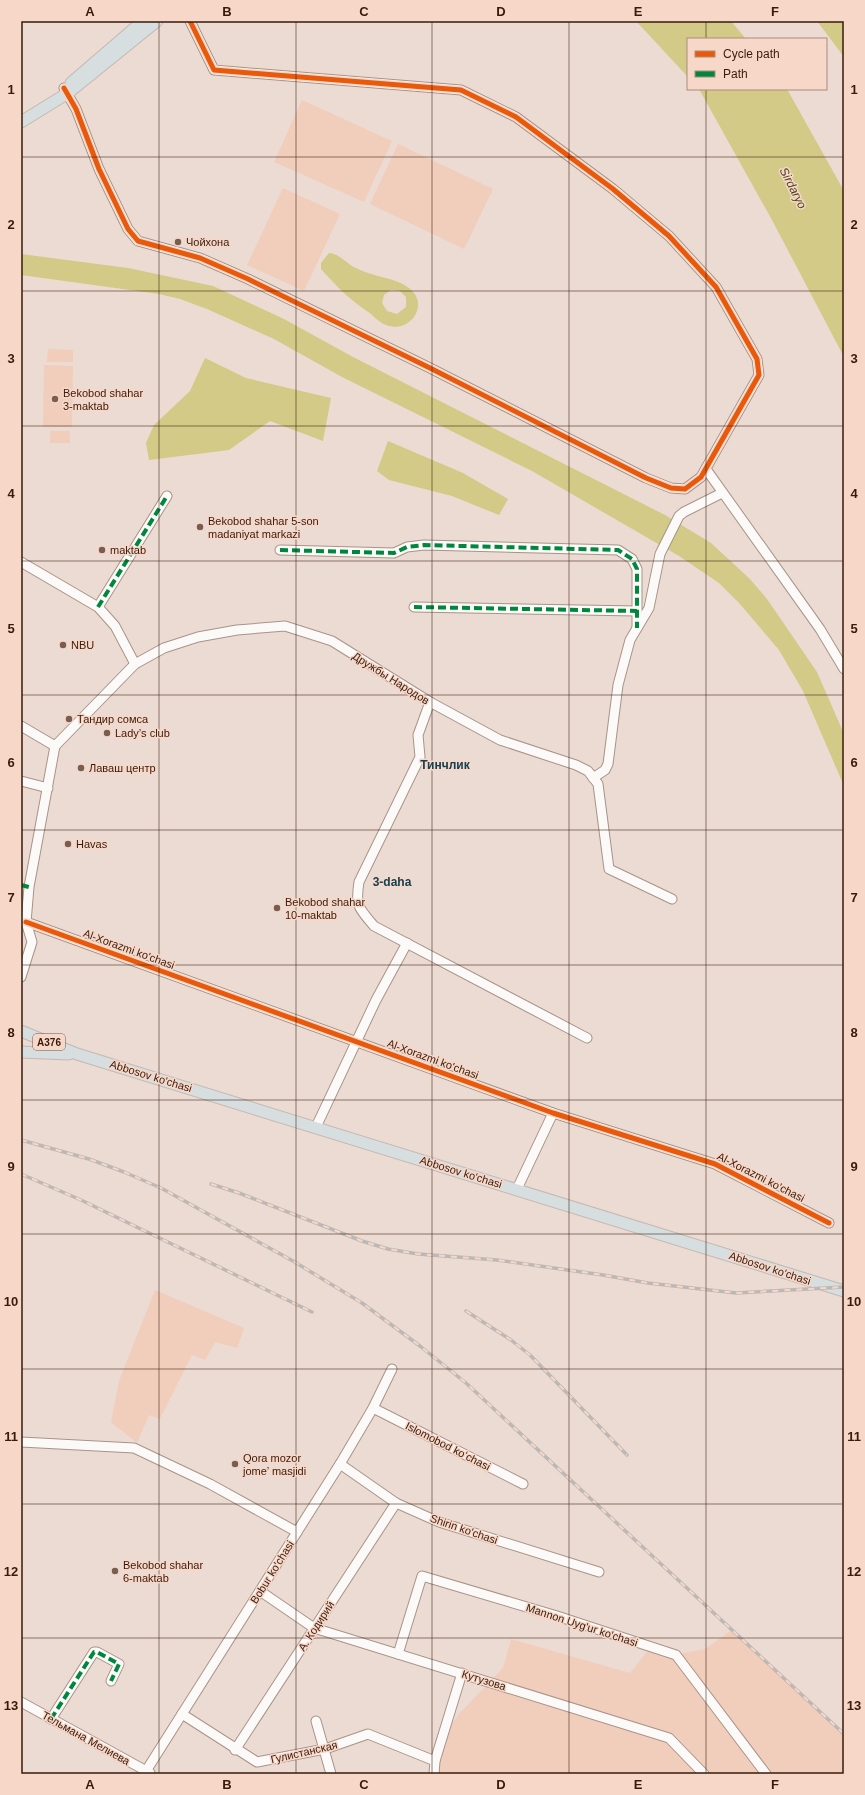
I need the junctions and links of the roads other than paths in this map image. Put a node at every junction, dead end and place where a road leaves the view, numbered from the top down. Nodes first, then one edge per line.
1 (143, 21) edge
2 (157, 21) edge
3 (190, 21) edge
4 (66, 91) junction
5 (21, 113) edge
6 (21, 122) edge
7 (706, 469) junction
8 (722, 493) junction
9 (167, 496) dead end
10 (280, 550) dead end
11 (21, 562) edge
12 (98, 607) junction
13 (414, 607) dead end
14 (637, 611) junction
15 (637, 628) junction
16 (134, 664) junction
17 (844, 669) edge
18 (430, 702) junction
19 (21, 726) edge
20 (55, 746) junction
21 (593, 778) junction
22 (21, 781) edge
23 (48, 788) junction
24 (25, 886) edge
25 (672, 898) dead end
26 (24, 924) edge
27 (407, 943) junction
28 (21, 977) edge
29 (21, 1031) edge
30 (587, 1038) dead end
31 (357, 1042) junction
32 (21, 1052) edge
33 (77, 1054) junction
34 (554, 1113) junction
35 (316, 1127) junction
36 (517, 1190) junction
37 (829, 1223) dead end
38 (844, 1291) edge
39 (392, 1369) dead end
40 (373, 1408) junction
41 (21, 1442) edge
42 (340, 1464) junction
43 (522, 1484) dead end
44 (396, 1503) junction
45 (297, 1532) junction
46 (599, 1572) dead end
47 (260, 1591) junction
48 (314, 1628) junction
49 (398, 1654) junction
50 (462, 1673) junction
51 (111, 1681) dead end
52 (21, 1702) edge
53 (182, 1714) junction
54 (51, 1719) junction
55 (316, 1722) dead end
56 (325, 1749) junction
57 (235, 1750) junction
58 (435, 1760) junction
59 (148, 1772) edge
60 (330, 1774) edge
61 (434, 1774) edge
62 (704, 1774) edge
63 (766, 1774) edge

1 - 4 main road
2 - 4 main road
3 - 7 street
4 - 5 main road
4 - 6 main road
4 - 7 street
7 - 8 street
8 - 15 street
8 - 17 street
9 - 12 street
10 - 14 street
11 - 12 street
12 - 16 street
13 - 14 street
14 - 15 street
15 - 21 street
16 - 18 street, Дружбы Народов
16 - 20 street, Дружбы Народов
18 - 21 street, Дружбы Народов
18 - 27 street
19 - 20 street
20 - 23 street
21 - 25 street
22 - 23 street
23 - 24 street
24 - 26 street
26 - 28 street
26 - 31 street, Al-Xorazmi ko'chasi
27 - 30 street
27 - 31 street
29 - 33 main road, Abbosov ko'chasi / A376
31 - 34 street, Al-Xorazmi ko'chasi
31 - 35 street
32 - 33 main road, Abbosov ko'chasi / A376
33 - 35 main road, Abbosov ko'chasi
34 - 36 street
34 - 37 street, Al-Xorazmi ko'chasi
35 - 36 main road, Abbosov ko'chasi
36 - 38 main road, Abbosov ko'chasi
39 - 40 street, Bobur ko'chasi
40 - 42 street, Bobur ko'chasi
40 - 43 street, Islomobod koʻchasi
41 - 45 street
42 - 44 street, Shirin ko'chasi
42 - 45 street, Bobur ko'chasi
44 - 46 street, Shirin ko'chasi
44 - 48 street, А. Кодирий
45 - 47 street, Bobur ko'chasi
47 - 48 street, Кутузова
47 - 53 street, Bobur ko'chasi
48 - 49 street, Кутузова
48 - 57 street, А. Кодирий
49 - 50 street, Кутузова
49 - 63 street, Mannon Uyg'ur ko'chasi
50 - 58 street
50 - 62 street, Кутузова
51 - 54 street
52 - 54 street, Тельмана Мелиева
53 - 57 street, Гулистанская
53 - 59 street, Bobur ko'chasi
54 - 59 street, Тельмана Мелиева
55 - 56 street
56 - 57 street, Гулистанская
56 - 58 street, Гулистанская
56 - 60 street
58 - 61 street

